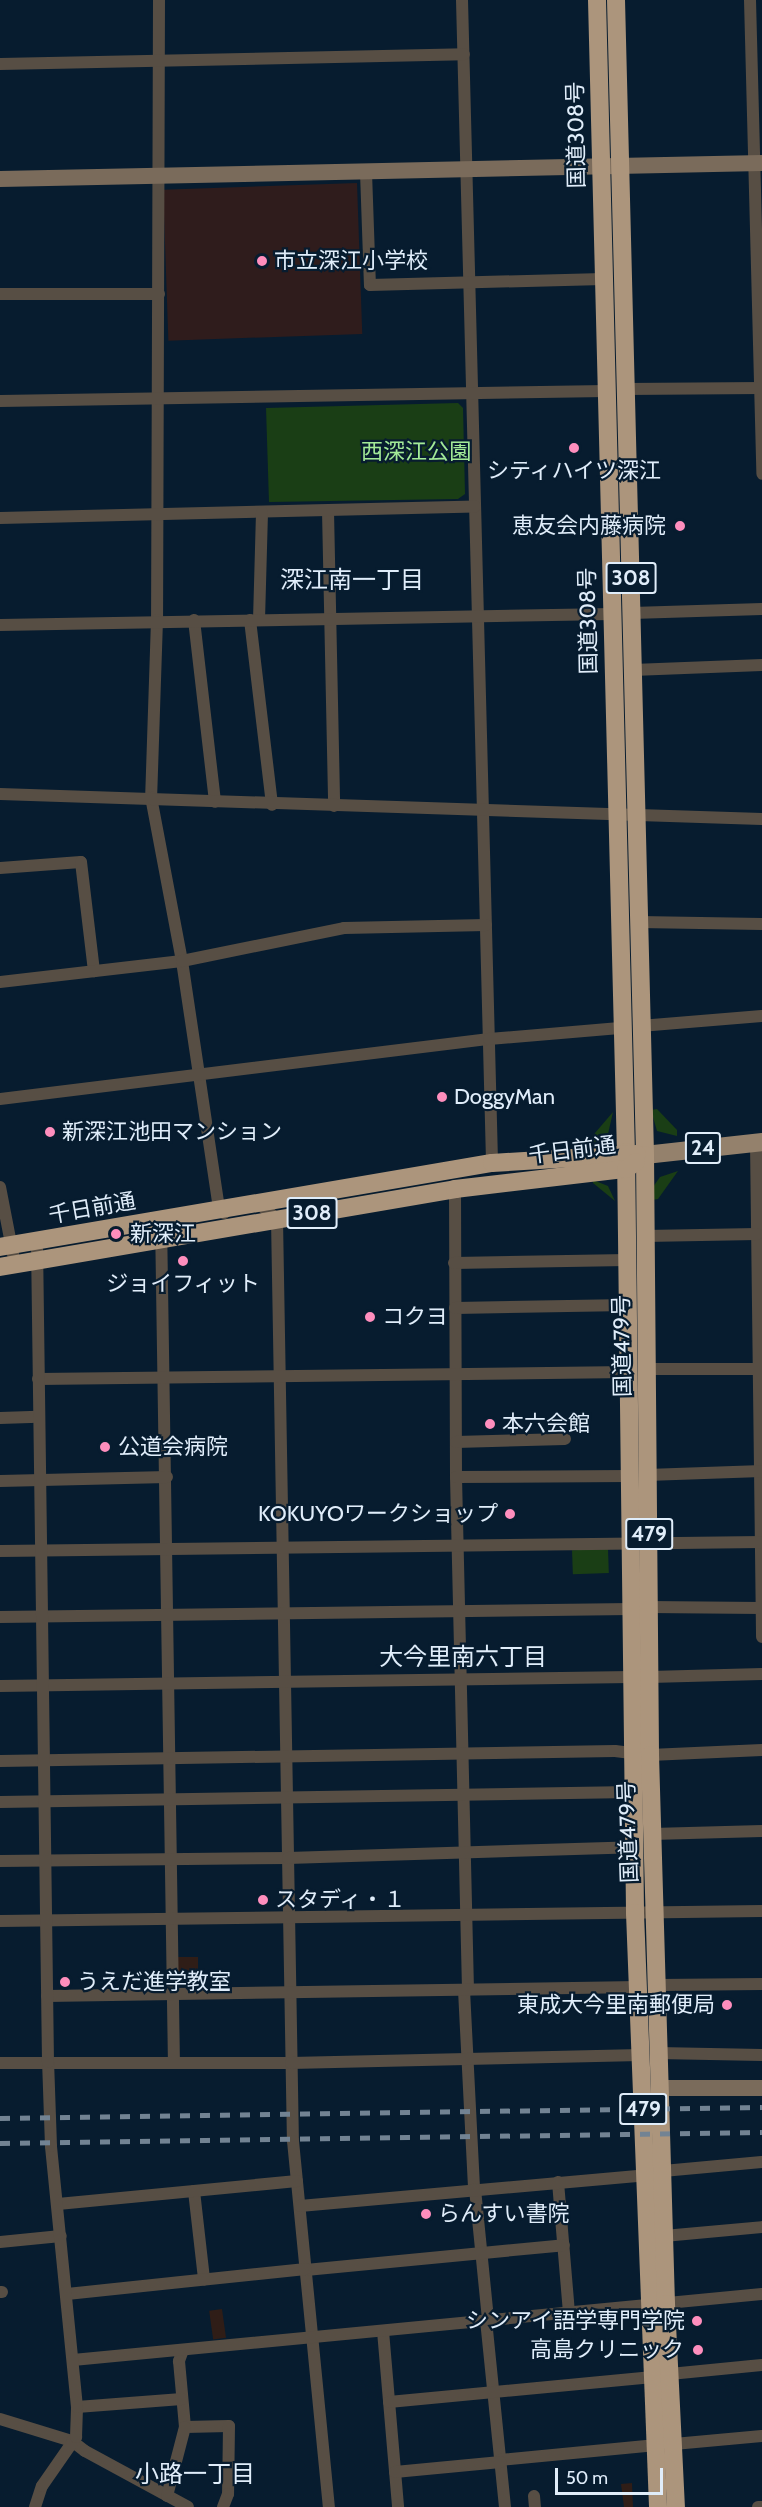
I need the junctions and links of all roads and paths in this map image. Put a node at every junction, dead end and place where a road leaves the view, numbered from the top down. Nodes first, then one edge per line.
1 (159, 0) edge
2 (462, 0) edge
3 (597, 0) edge
4 (616, 0) edge
5 (750, 0) edge
6 (757, 51) edge
7 (464, 54) junction
8 (159, 62) junction
9 (0, 64) edge
10 (758, 163) edge
11 (621, 166) junction
12 (601, 167) junction
13 (467, 170) junction
14 (366, 172) junction
15 (156, 177) junction
16 (0, 179) edge
17 (760, 278) edge
18 (603, 279) junction
19 (470, 282) junction
20 (0, 294) edge
21 (159, 294) junction
22 (761, 388) edge
23 (625, 389) junction
24 (606, 391) junction
25 (472, 394) junction
26 (159, 399) junction
27 (0, 401) edge
28 (762, 474) edge
29 (475, 506) junction
30 (157, 511) junction
31 (328, 511) junction
32 (262, 512) junction
33 (0, 518) edge
34 (762, 609) edge
35 (632, 613) junction
36 (612, 614) junction
37 (478, 615) junction
38 (157, 620) junction
39 (194, 620) junction
40 (255, 620) junction
41 (329, 620) junction
42 (0, 625) edge
43 (762, 665) edge
44 (633, 670) junction
45 (0, 794) edge
46 (151, 797) junction
47 (215, 802) junction
48 (272, 805) junction
49 (334, 806) junction
50 (483, 810) junction
51 (615, 813) junction
52 (636, 813) junction
53 (762, 819) edge
54 (0, 868) edge
55 (639, 922) junction
56 (762, 924) edge
57 (486, 925) junction
58 (182, 961) junction
59 (94, 971) junction
60 (0, 982) edge
61 (762, 1016) edge
62 (640, 1026) junction
63 (620, 1028) junction
64 (489, 1039) junction
65 (200, 1073) junction
66 (0, 1099) edge
67 (759, 1142) edge
68 (645, 1155) junction
69 (626, 1160) junction
70 (492, 1163) junction
71 (0, 1187) edge
72 (455, 1189) junction
73 (258, 1203) junction
74 (219, 1210) junction
75 (277, 1219) junction
76 (161, 1220) junction
77 (243, 1224) junction
78 (757, 1234) junction
79 (645, 1236) junction
80 (162, 1239) junction
81 (37, 1241) junction
82 (6, 1246) edge
83 (38, 1260) junction
84 (627, 1260) junction
85 (454, 1263) junction
86 (8, 1265) edge
87 (628, 1305) junction
88 (454, 1308) junction
89 (646, 1369) junction
90 (761, 1370) edge
91 (455, 1372) junction
92 (628, 1372) junction
93 (282, 1377) junction
94 (165, 1378) junction
95 (38, 1379) junction
96 (38, 1417) junction
97 (0, 1418) edge
98 (565, 1438) dead end
99 (456, 1442) junction
100 (760, 1471) edge
101 (638, 1475) junction
102 (167, 1477) junction
103 (456, 1477) junction
104 (39, 1479) junction
105 (0, 1481) edge
106 (650, 1541) junction
107 (630, 1542) junction
108 (760, 1542) edge
109 (458, 1545) junction
110 (284, 1547) junction
111 (40, 1550) junction
112 (168, 1550) junction
113 (0, 1551) edge
114 (639, 1608) junction
115 (761, 1608) edge
116 (460, 1612) junction
117 (284, 1614) junction
118 (41, 1616) junction
119 (169, 1616) junction
120 (0, 1617) edge
121 (762, 1637) edge
122 (762, 1674) edge
123 (631, 1677) junction
124 (650, 1677) junction
125 (462, 1681) junction
126 (284, 1682) junction
127 (170, 1683) junction
128 (42, 1685) junction
129 (0, 1686) edge
130 (762, 1750) edge
131 (641, 1753) junction
132 (463, 1754) junction
133 (286, 1757) junction
134 (171, 1760) junction
135 (0, 1761) edge
136 (43, 1761) junction
137 (632, 1792) junction
138 (464, 1793) junction
139 (287, 1797) junction
140 (171, 1799) junction
141 (0, 1802) edge
142 (44, 1802) junction
143 (762, 1831) edge
144 (652, 1834) junction
145 (633, 1846) junction
146 (465, 1853) junction
147 (288, 1858) junction
148 (171, 1859) junction
149 (45, 1860) junction
150 (0, 1861) edge
151 (762, 1911) edge
152 (635, 1913) junction
153 (654, 1913) junction
154 (465, 1914) junction
155 (289, 1917) junction
156 (172, 1919) junction
157 (46, 1920) junction
158 (0, 1921) edge
159 (762, 1984) edge
160 (659, 1985) junction
161 (638, 1987) junction
162 (466, 1990) junction
163 (290, 1992) junction
164 (173, 1994) junction
165 (47, 1996) junction
166 (649, 2054) junction
167 (762, 2055) edge
168 (467, 2060) junction
169 (48, 2062) junction
170 (0, 2063) edge
171 (174, 2063) junction
172 (291, 2063) junction
173 (659, 2088) junction
174 (762, 2088) edge
175 (762, 2162) edge
176 (655, 2173) junction
177 (297, 2181) junction
178 (558, 2181) junction
179 (474, 2189) junction
180 (194, 2191) junction
181 (58, 2204) junction
182 (300, 2206) junction
183 (762, 2227) edge
184 (61, 2236) junction
185 (664, 2236) junction
186 (0, 2242) edge
187 (564, 2245) junction
188 (482, 2253) junction
189 (306, 2270) junction
190 (204, 2279) junction
191 (67, 2294) junction
192 (762, 2294) edge
193 (658, 2305) junction
194 (570, 2312) junction
195 (487, 2320) junction
196 (383, 2331) junction
197 (313, 2337) junction
198 (183, 2350) junction
199 (73, 2360) junction
200 (762, 2365) edge
201 (661, 2375) junction
202 (494, 2392) junction
203 (182, 2399) junction
204 (389, 2402) junction
205 (77, 2407) junction
206 (0, 2419) edge
207 (185, 2427) junction
208 (762, 2436) edge
209 (72, 2441) junction
210 (665, 2444) junction
211 (501, 2461) junction
212 (395, 2472) junction
213 (167, 2496) junction
214 (35, 2507) edge
215 (188, 2507) edge
216 (223, 2507) edge
217 (329, 2507) edge
218 (398, 2507) edge
219 (505, 2507) edge
220 (658, 2507) edge
221 (676, 2507) edge

1 - 8 street
2 - 7 street
3 - 12 highway, 国道308号 / 308
4 - 11 highway, 国道308号 / 308
5 - 6 street
6 - 10 street
7 - 8 street
7 - 13 street
8 - 9 street
8 - 15 street
10 - 11 street
10 - 17 street
11 - 12 street
11 - 23 highway, 国道308号 / 308
12 - 13 street
12 - 18 highway, 国道308号 / 308
13 - 14 street
13 - 19 street
14 - 15 street
14 - 19 street
15 - 16 street
15 - 21 street
17 - 22 street
18 - 19 street
18 - 24 highway, 国道308号 / 308
19 - 25 street
20 - 21 street
21 - 26 street
22 - 23 street
22 - 28 street
23 - 35 highway, 国道308号 / 308
24 - 25 street
24 - 36 highway, 国道308号 / 308
25 - 26 street
25 - 29 street
26 - 27 street
26 - 30 street
29 - 31 street
29 - 37 street
30 - 32 street
30 - 33 street
30 - 38 street
31 - 32 street
31 - 41 street
32 - 40 street
34 - 35 street
35 - 44 highway, 国道308号 / 308
36 - 37 street
36 - 51 highway, 国道308号 / 308
37 - 41 street
37 - 50 street
38 - 39 street
38 - 42 street
38 - 46 street
39 - 40 street
39 - 47 street
40 - 41 street
40 - 48 street
41 - 49 street
43 - 44 street
44 - 52 highway, 国道308号 / 308
45 - 46 street
46 - 47 street
46 - 58 street
47 - 48 street
48 - 49 street
49 - 50 street
50 - 51 street
50 - 57 street
51 - 52 street
51 - 63 highway, 国道308号 / 308
52 - 53 street
52 - 55 highway, 国道308号 / 308
54 - 59 street
55 - 56 street
55 - 62 highway, 国道308号 / 308
57 - 58 street
57 - 64 street
58 - 59 street
58 - 65 street
59 - 60 street
61 - 62 street
62 - 68 highway, 国道308号 / 308
63 - 64 street
63 - 69 highway, 国道308号 / 308
64 - 65 street
64 - 70 street
65 - 66 street
65 - 74 street
67 - 68 main road, 24
67 - 78 street
68 - 69 highway, 千日前通 / 308
68 - 79 highway, 国道479号 / 479
69 - 70 highway, 千日前通 / 308
69 - 72 highway, 千日前通 / 308
69 - 84 highway, 国道479号 / 479
70 - 73 highway, 千日前通 / 308
71 - 82 street
72 - 75 highway, 千日前通 / 308
72 - 85 street
73 - 74 highway, 千日前通 / 308
73 - 75 street
74 - 76 highway, 千日前通 / 308
74 - 77 street
75 - 77 highway, 千日前通 / 308
75 - 93 street
76 - 80 street
76 - 81 highway, 千日前通 / 308
77 - 80 highway, 千日前通 / 308
78 - 79 street
78 - 90 street
79 - 89 highway, 国道479号 / 479
80 - 83 highway, 千日前通 / 308
80 - 94 street
81 - 82 highway, 千日前通 / 308
81 - 83 street
82 - 86 street
83 - 86 highway, 千日前通 / 308
83 - 95 street
84 - 85 street
84 - 87 highway, 国道479号 / 479
85 - 88 street
87 - 88 street
87 - 92 highway, 国道479号 / 479
88 - 91 street
89 - 90 street
89 - 101 highway, 国道479号 / 479
90 - 100 street
91 - 92 street
91 - 93 street
91 - 99 street
92 - 101 highway, 国道479号 / 479
93 - 94 street
93 - 110 street
94 - 95 street
94 - 102 street
95 - 96 street
96 - 97 street
96 - 104 street
98 - 99 street
99 - 103 street
100 - 101 street
100 - 108 street
101 - 103 street
101 - 106 highway, 国道479号 / 479
101 - 107 highway, 国道479号 / 479
102 - 104 street
102 - 112 street
103 - 109 street
104 - 105 street
104 - 111 street
106 - 107 street
106 - 108 street
106 - 114 highway, 国道479号 / 479
107 - 109 street
107 - 114 highway, 国道479号 / 479
108 - 115 street
109 - 110 street
109 - 116 street
110 - 112 street
110 - 117 street
111 - 112 street
111 - 113 street
111 - 118 street
112 - 119 street
114 - 115 street
114 - 116 street
114 - 123 highway, 国道479号 / 479
114 - 124 highway, 国道479号 / 479
115 - 121 street
116 - 117 street
116 - 125 street
117 - 119 street
117 - 126 street
118 - 119 street
118 - 120 street
118 - 128 street
119 - 127 street
122 - 124 street
123 - 125 street
123 - 131 highway, 国道479号 / 479
124 - 131 highway, 国道479号 / 479
125 - 126 street
125 - 132 street
126 - 127 street
126 - 133 street
127 - 128 street
127 - 134 street
128 - 129 street
128 - 136 street
130 - 131 street
131 - 132 street
131 - 137 highway, 国道479号 / 479
131 - 144 highway, 国道479号 / 479
132 - 133 street
132 - 138 street
133 - 134 street
133 - 139 street
134 - 136 street
134 - 140 street
135 - 136 street
136 - 142 street
137 - 138 street
137 - 145 highway, 国道479号 / 479
138 - 139 street
138 - 146 street
139 - 140 street
139 - 147 street
140 - 142 street
140 - 148 street
141 - 142 street
142 - 149 street
143 - 144 street
144 - 153 highway, 国道479号 / 479
145 - 146 street
145 - 152 highway, 国道479号 / 479
146 - 147 street
146 - 154 street
147 - 148 street
147 - 155 street
148 - 149 street
148 - 156 street
149 - 150 street
149 - 157 street
151 - 153 street
152 - 153 street
152 - 154 street
152 - 161 highway, 国道479号 / 479
153 - 160 highway, 国道479号 / 479
154 - 155 street
154 - 162 street
155 - 156 street
155 - 163 street
156 - 157 street
156 - 164 street
157 - 158 street
157 - 165 street
159 - 160 street
160 - 166 highway, 国道479号 / 479
161 - 162 street
161 - 166 highway, 国道479号 / 479
162 - 163 street
162 - 168 street
163 - 164 street
163 - 172 street
164 - 165 street
164 - 171 street
165 - 169 street
166 - 167 street
166 - 168 street
166 - 173 highway, 国道479号 / 479
166 - 176 highway, 国道479号 / 479
168 - 172 street
168 - 179 street
169 - 170 street
169 - 171 street
169 - 181 street
171 - 172 street
172 - 177 street
173 - 174 street
173 - 176 highway, 国道479号 / 479
175 - 176 street
176 - 178 street
176 - 185 highway, 国道479号 / 479
176 - 193 highway, 国道479号 / 479
177 - 180 street
177 - 182 street
178 - 179 street
178 - 187 street
179 - 182 street
179 - 188 street
180 - 181 street
180 - 190 street
181 - 184 street
182 - 189 street
183 - 185 street
184 - 186 street
184 - 191 street
185 - 193 highway, 国道479号 / 479
187 - 188 street
187 - 194 street
188 - 189 street
188 - 195 street
189 - 190 street
189 - 197 street
190 - 191 street
191 - 199 street
192 - 193 street
193 - 194 street
193 - 201 highway, 国道479号 / 479
194 - 195 street
195 - 196 street
195 - 202 street
196 - 197 street
196 - 204 street
197 - 198 street
197 - 217 street
198 - 199 street
198 - 203 street
199 - 205 street
200 - 201 street
201 - 202 street
201 - 210 highway, 国道479号 / 479
202 - 204 street
202 - 211 street
203 - 205 street
203 - 207 street
204 - 212 street
205 - 209 street
206 - 209 street
207 - 213 street
207 - 216 street
208 - 210 street
209 - 213 street
209 - 214 street
210 - 211 street
210 - 220 highway, 国道479号 / 479
210 - 221 highway, 国道479号 / 479
211 - 212 street
211 - 219 street
212 - 218 street
213 - 215 street

